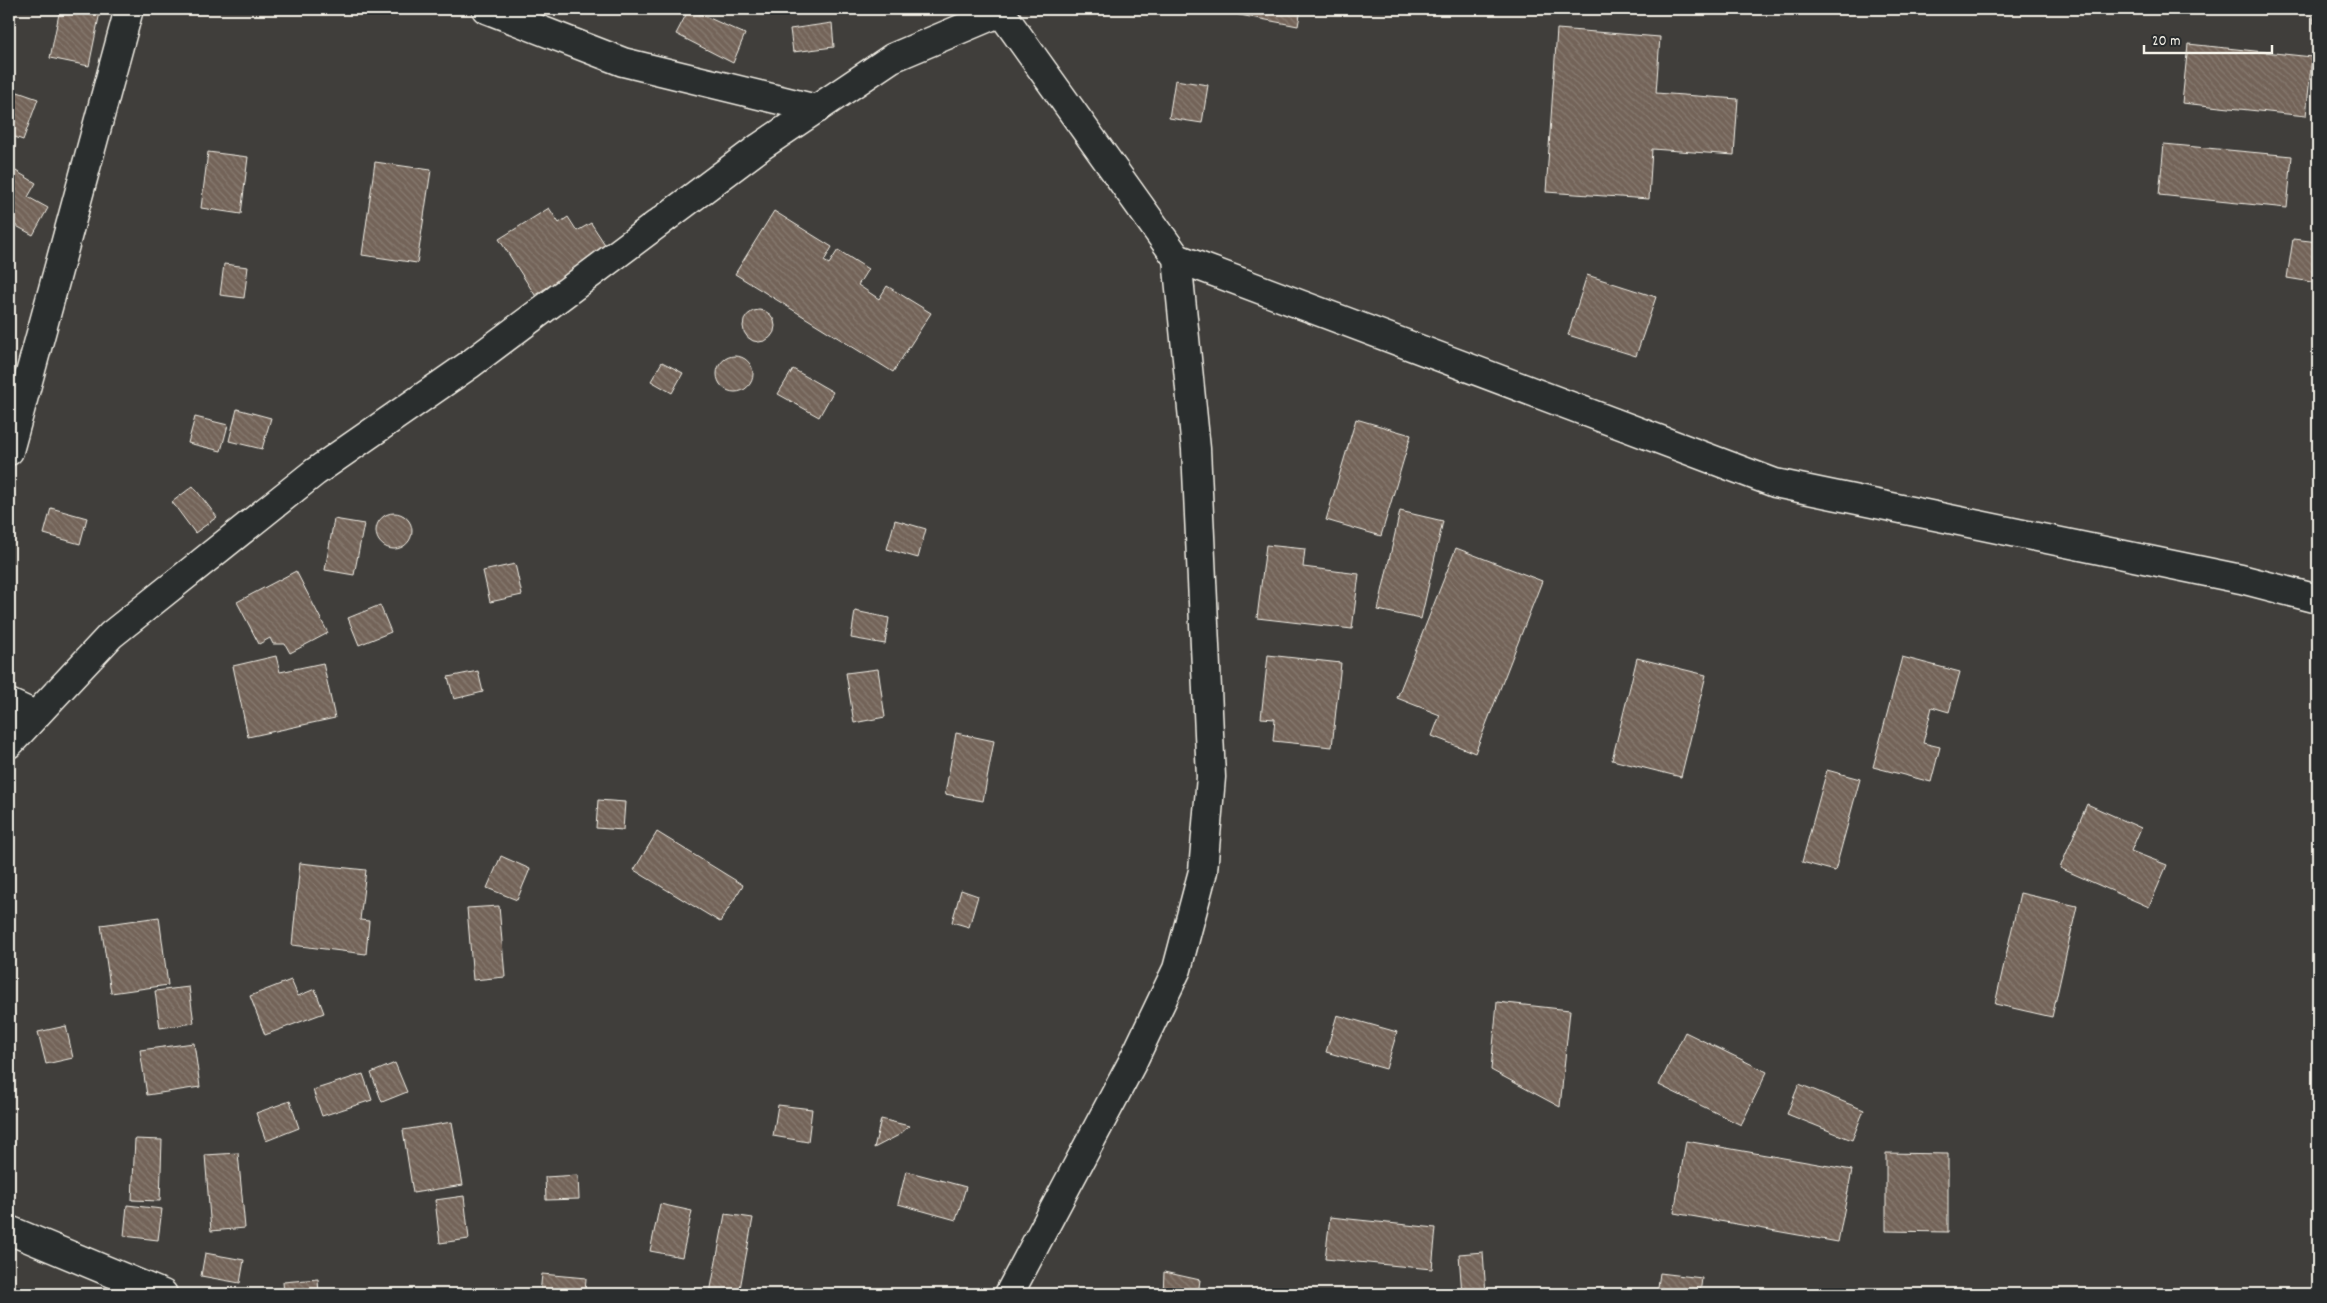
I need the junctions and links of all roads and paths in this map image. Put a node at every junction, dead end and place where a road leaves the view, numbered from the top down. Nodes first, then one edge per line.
1 (128, 9) edge
2 (486, 9) edge
3 (1002, 11) edge
4 (817, 109) junction
5 (1177, 258) junction
6 (9, 451) edge
7 (2318, 599) edge
8 (9, 703) edge
9 (35, 715) junction
10 (9, 744) edge
11 (9, 1230) edge
12 (163, 1294) edge
13 (1009, 1294) edge

1 - 6 street
2 - 4 street
3 - 4 street
3 - 5 street
4 - 9 street
5 - 7 street
5 - 13 street
8 - 9 street
9 - 10 street
11 - 12 street

